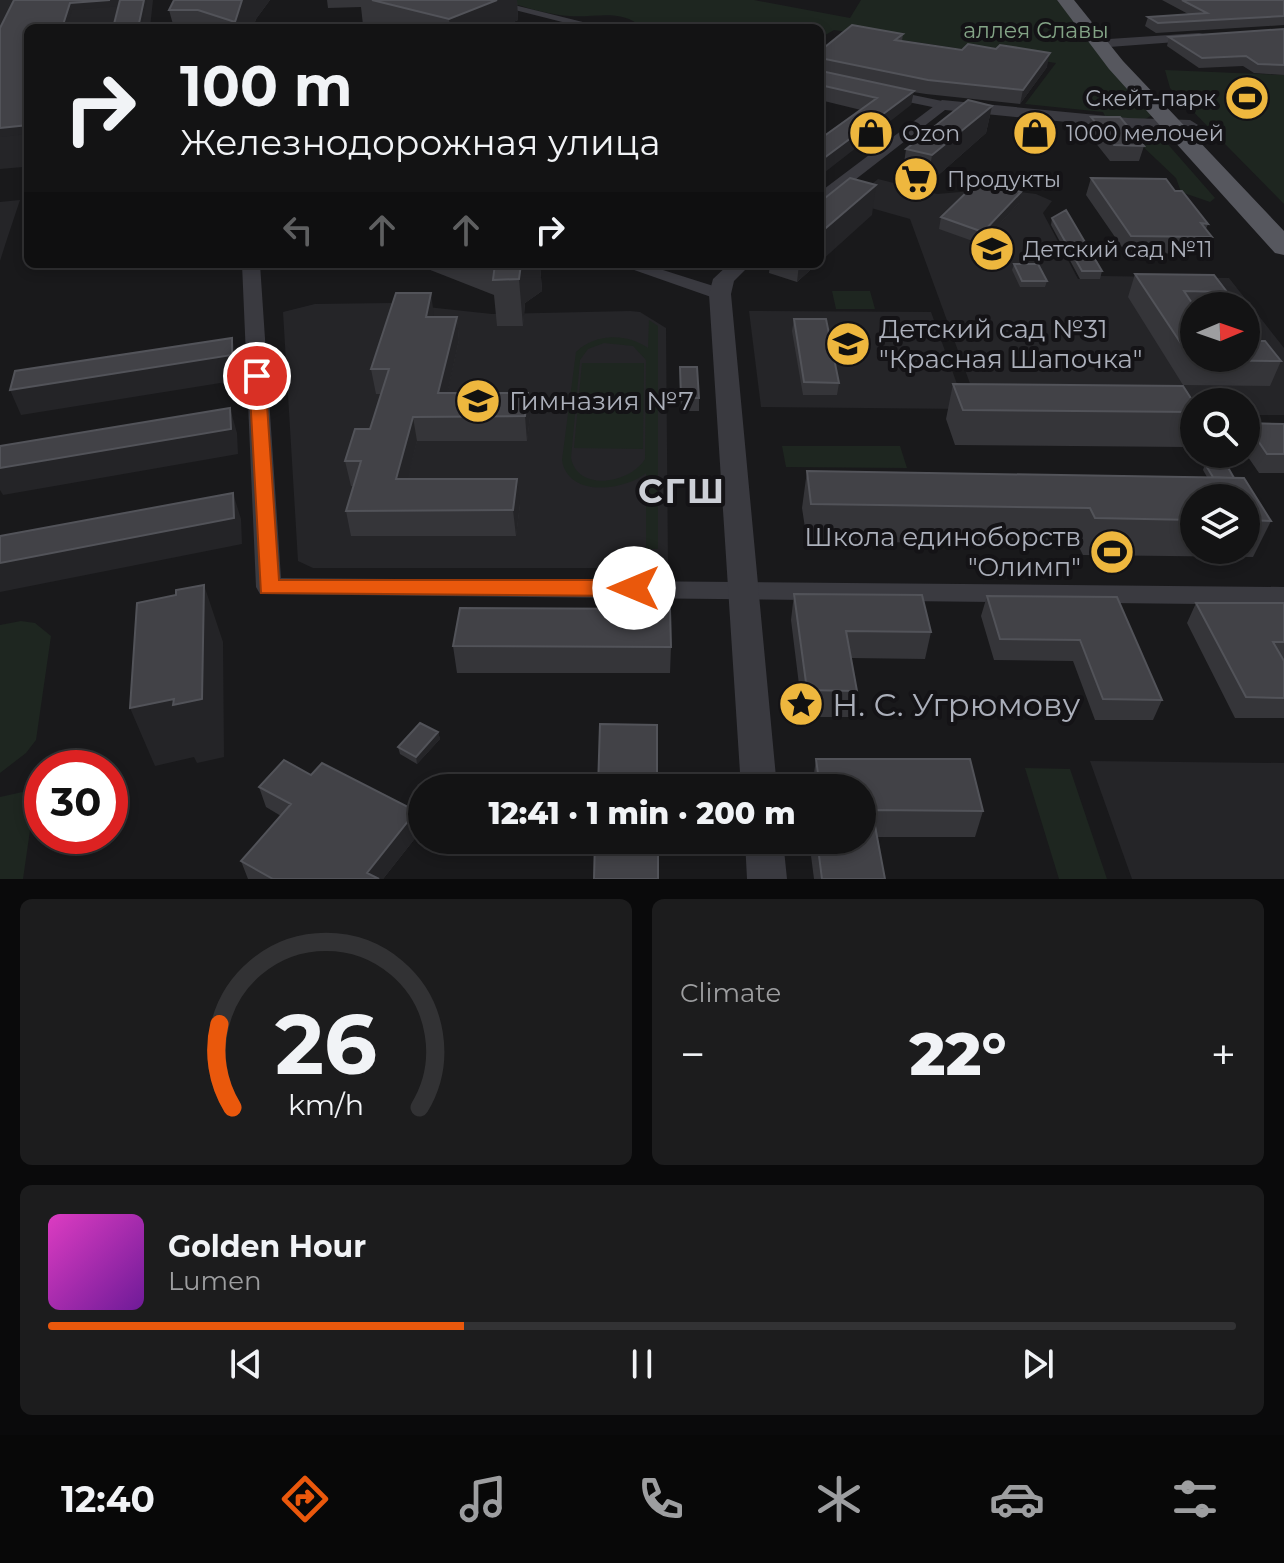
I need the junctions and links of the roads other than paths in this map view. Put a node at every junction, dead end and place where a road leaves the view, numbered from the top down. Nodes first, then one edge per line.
1 (480, 0) edge
2 (1065, 0) edge
3 (1076, 0) edge
4 (584, 24) edge
5 (1206, 37) edge
6 (1109, 43) junction
7 (871, 90) edge
8 (942, 105) junction
9 (1180, 124) junction
10 (824, 198) edge
11 (1284, 226) edge
12 (1284, 247) edge
13 (251, 268) edge
14 (639, 268) edge
15 (736, 268) edge
16 (720, 294) junction
17 (741, 589) junction
18 (1284, 596) edge
19 (758, 774) edge
20 (765, 854) edge
21 (767, 879) edge

1 - 4 street
2 - 9 main road
3 - 6 main road
5 - 6 street
6 - 9 main road
7 - 8 street
8 - 9 street
8 - 10 street
9 - 11 main road
9 - 12 main road
13 - 17 street
14 - 16 street
15 - 16 street
16 - 17 street
17 - 18 street
17 - 19 street
20 - 21 street

